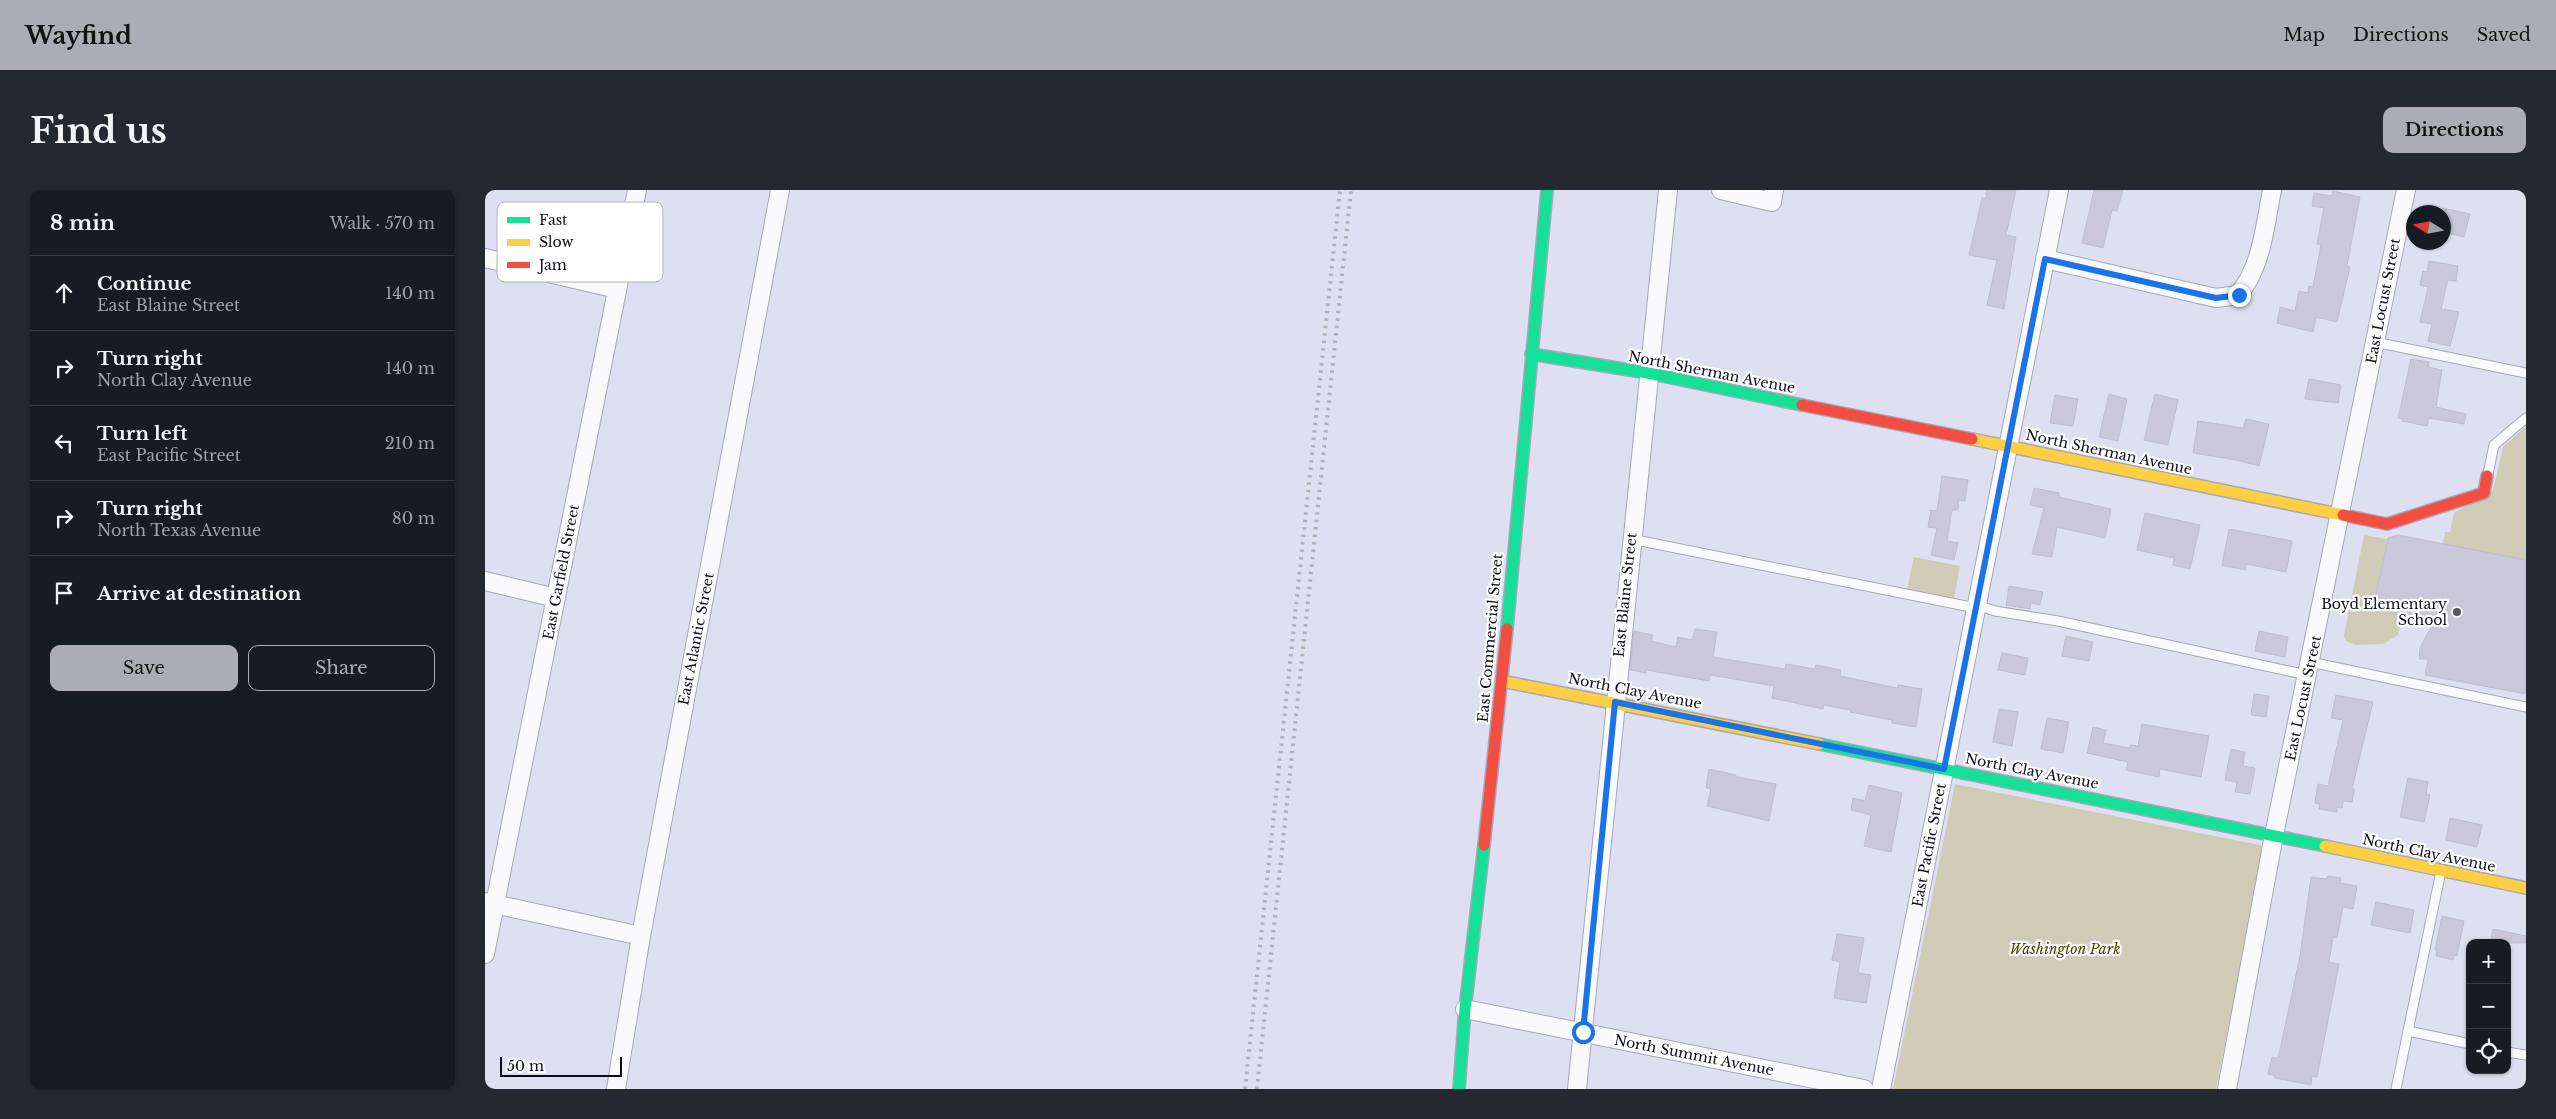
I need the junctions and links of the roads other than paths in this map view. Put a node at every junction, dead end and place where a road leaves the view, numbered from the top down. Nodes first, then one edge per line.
1 (780, 190) edge
2 (1547, 190) edge
3 (1668, 190) edge
4 (1721, 190) edge
5 (2059, 190) edge
6 (2272, 190) edge
7 (2406, 190) edge
8 (1773, 196) edge
9 (2045, 259) junction
10 (587, 282) edge
11 (618, 282) edge
12 (617, 289) junction
13 (2375, 342) junction
14 (1531, 354) junction
15 (1648, 373) junction
16 (2526, 373) edge
17 (2526, 418) edge
18 (2008, 446) junction
19 (2487, 476) joint
20 (2340, 516) junction
21 (1631, 540) junction
22 (485, 581) edge
23 (556, 598) junction
24 (1976, 607) junction
25 (2309, 668) junction
26 (1502, 681) junction
27 (1615, 702) junction
28 (2526, 707) edge
29 (1944, 769) junction
30 (2274, 835) junction
31 (2441, 872) junction
32 (2526, 888) edge
33 (490, 903) edge
34 (641, 936) junction
35 (485, 954) edge
36 (1465, 1009) junction
37 (2408, 1031) junction
38 (1583, 1032) junction
39 (2466, 1043) edge
40 (2511, 1053) edge
41 (2526, 1055) edge
42 (616, 1089) edge
43 (1459, 1089) edge
44 (1577, 1089) edge
45 (1865, 1089) edge
46 (1881, 1089) edge
47 (2227, 1089) edge
48 (2395, 1089) edge

1 - 34 street, East Atlantic Street
2 - 14 street, East Commercial Street
3 - 15 street, East Blaine Street
4 - 8 street
5 - 9 street, East Pacific Street
6 - 9 street
7 - 13 street, East Locust Street
9 - 18 street, East Pacific Street
10 - 12 street
11 - 12 street, East Garfield Street
12 - 23 street, East Garfield Street
13 - 16 lane
13 - 20 street, East Locust Street
14 - 15 street, North Sherman Avenue
14 - 26 street, East Commercial Street
15 - 18 street, North Sherman Avenue
15 - 21 street, East Blaine Street
17 - 19 lane
18 - 20 street, North Sherman Avenue
18 - 24 street, East Pacific Street
19 - 20 street, North Sherman Avenue
20 - 25 street, East Locust Street
21 - 24 lane
21 - 27 street, East Blaine Street
22 - 23 street
23 - 33 street, East Garfield Street
24 - 25 lane
24 - 29 street, East Pacific Street
25 - 28 lane
25 - 30 street, East Locust Street
26 - 27 street, North Clay Avenue
26 - 36 street, East Commercial Street
27 - 29 street, North Clay Avenue
27 - 38 street, East Blaine Street
29 - 30 street, North Clay Avenue
29 - 46 street, East Pacific Street
30 - 31 street, North Clay Avenue
30 - 47 street, East Locust Street
31 - 32 street, North Clay Avenue
31 - 37 lane
33 - 34 street
33 - 35 street, East Garfield Street
34 - 42 street, East Atlantic Street
36 - 38 street, North Summit Avenue
36 - 43 street, East Commercial Street
37 - 39 lane
37 - 48 lane
38 - 44 street, East Blaine Street
38 - 45 street, North Summit Avenue
40 - 41 lane

